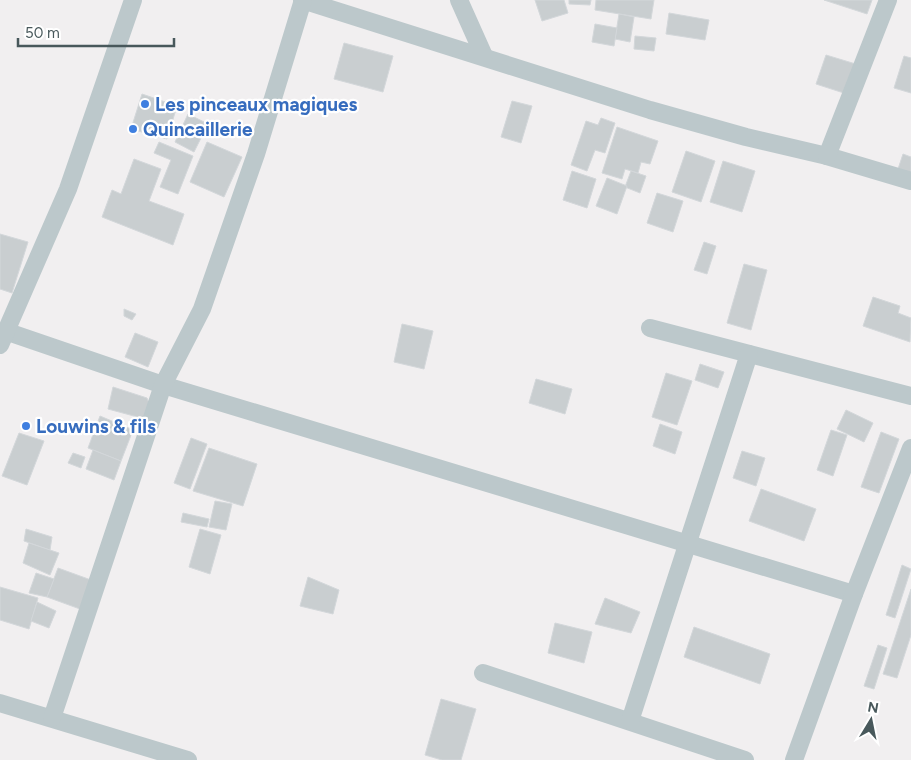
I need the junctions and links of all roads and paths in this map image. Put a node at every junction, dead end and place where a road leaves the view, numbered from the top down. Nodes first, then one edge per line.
1 (133, 0) edge
2 (302, 0) edge
3 (459, 0) edge
4 (888, 0) edge
5 (484, 56) junction
6 (827, 156) junction
7 (911, 181) edge
8 (650, 328) dead end
9 (3, 338) edge
10 (749, 354) junction
11 (164, 385) junction
12 (911, 396) edge
13 (911, 448) edge
14 (686, 544) junction
15 (854, 594) junction
16 (484, 673) dead end
17 (0, 703) edge
18 (52, 718) junction
19 (630, 721) junction
20 (188, 760) edge
21 (745, 760) edge
22 (794, 760) edge

1 - 9 street
2 - 5 street
2 - 11 street
3 - 5 street
4 - 6 street
5 - 6 street
6 - 7 street
8 - 10 street
9 - 11 street
10 - 12 street
10 - 14 street
11 - 14 street
11 - 18 street
13 - 15 street
14 - 15 street
14 - 19 street
15 - 22 street
16 - 19 street
17 - 18 street
18 - 20 street
19 - 21 street

